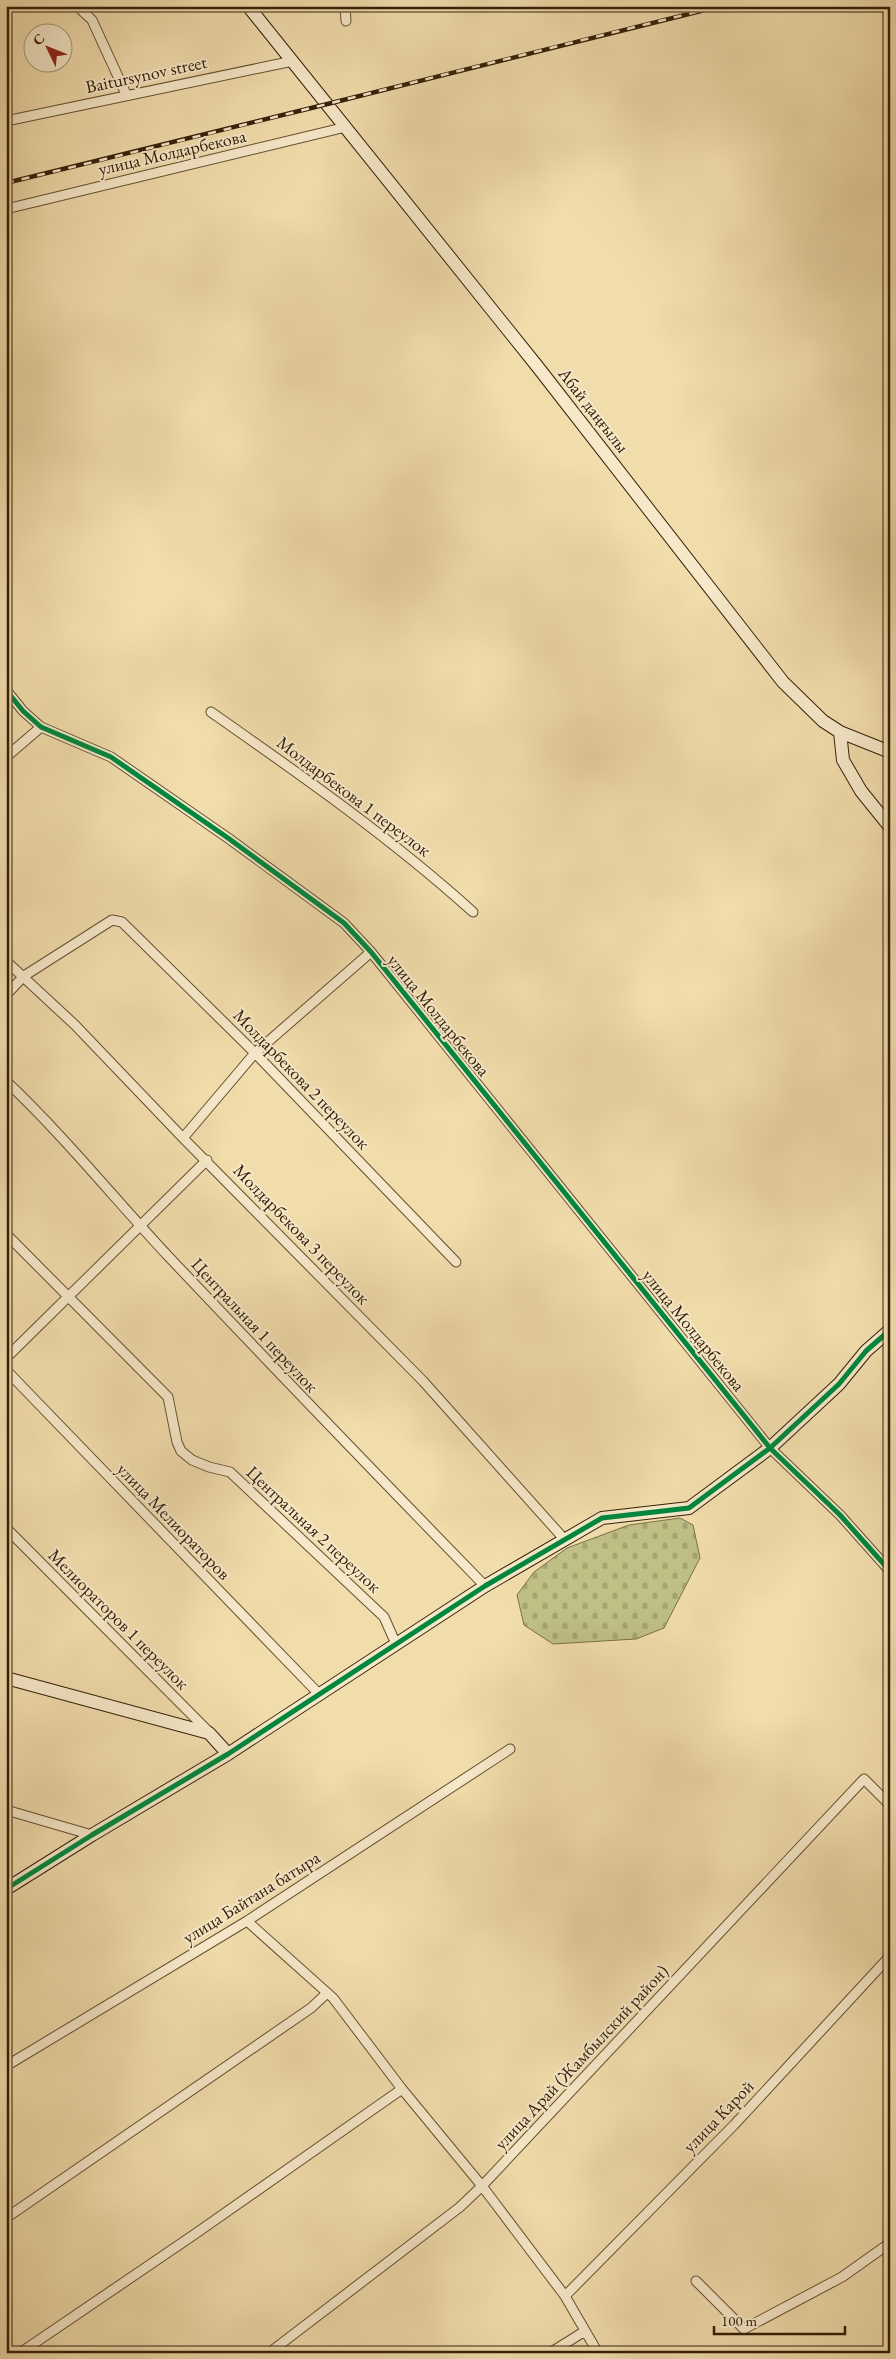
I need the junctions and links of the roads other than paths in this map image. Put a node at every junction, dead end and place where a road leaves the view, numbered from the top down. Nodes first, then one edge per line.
1 (77, 6) edge
2 (248, 6) edge
3 (345, 6) edge
4 (346, 21) dead end
5 (293, 61) junction
6 (126, 94) junction
7 (6, 121) edge
8 (346, 127) junction
9 (6, 209) edge
10 (6, 690) edge
11 (211, 712) dead end
12 (41, 727) junction
13 (840, 732) junction
14 (890, 752) edge
15 (6, 757) edge
16 (890, 827) edge
17 (473, 912) dead end
18 (371, 952) junction
19 (6, 961) edge
20 (24, 976) junction
21 (6, 995) edge
22 (255, 1053) junction
23 (6, 1081) edge
24 (183, 1138) junction
25 (207, 1160) junction
26 (141, 1226) junction
27 (6, 1234) edge
28 (456, 1262) dead end
29 (70, 1296) junction
30 (890, 1330) edge
31 (6, 1358) edge
32 (6, 1370) edge
33 (770, 1448) junction
34 (6, 1528) edge
35 (565, 1540) junction
36 (890, 1571) edge
37 (486, 1586) junction
38 (396, 1644) junction
39 (6, 1678) edge
40 (319, 1694) junction
41 (209, 1733) junction
42 (510, 1749) dead end
43 (228, 1754) junction
44 (890, 1805) edge
45 (6, 1810) edge
46 (92, 1835) junction
47 (6, 1889) edge
48 (248, 1921) junction
49 (890, 1956) edge
50 (327, 1993) junction
51 (6, 2066) edge
52 (402, 2088) junction
53 (482, 2186) junction
54 (6, 2218) edge
55 (890, 2243) edge
56 (696, 2281) dead end
57 (565, 2296) junction
58 (584, 2331) junction
59 (20, 2353) edge
60 (269, 2353) edge
61 (550, 2353) edge
62 (598, 2353) edge

1 - 6 street
2 - 5 street, Абай даңғылы
3 - 4 street
5 - 6 street, Baitursynov street
5 - 8 street, Абай даңғылы
6 - 7 street, Baitursynov street
8 - 9 street, улица Молдарбекова
8 - 13 street, Абай даңғылы
10 - 12 street, улица Молдарбекова
11 - 17 street, Молдарбекова 1 переулок
12 - 15 street
12 - 18 street, улица Молдарбекова
13 - 14 street, Абай даңғылы
13 - 16 street
18 - 22 street
18 - 33 street, улица Молдарбекова
19 - 20 street, Молдарбекова 3 переулок
20 - 21 street
20 - 22 street, Молдарбекова 2 переулок
20 - 24 street, Молдарбекова 3 переулок
22 - 24 street
22 - 28 street, Молдарбекова 2 переулок
23 - 26 street, Центральная 1 переулок
24 - 25 street, Молдарбекова 3 переулок
25 - 26 street
25 - 35 street, Молдарбекова 3 переулок
26 - 29 street
26 - 37 street, Центральная 1 переулок
27 - 29 street, Центральная 2 переулок
29 - 31 street
29 - 38 street, Центральная 2 переулок
30 - 33 street
32 - 40 street, улица Мелиораторов
33 - 35 street
33 - 36 street, улица Молдарбекова
34 - 41 street, Мелиораторов 1 переулок
35 - 37 street
37 - 38 street
38 - 40 street
39 - 41 street
40 - 43 street
41 - 43 street
42 - 48 street, улица Байтана батыра
43 - 46 street
44 - 53 street, улица Арай (Жамбылский район)
45 - 46 street
46 - 47 street
48 - 50 street
48 - 51 street, улица Байтана батыра
49 - 57 street, улица Карой
50 - 52 street
50 - 54 street
52 - 53 street
52 - 59 street
53 - 57 street
53 - 60 street, улица Арай (Жамбылский район)
55 - 56 street
57 - 58 street
58 - 61 street
58 - 62 street

